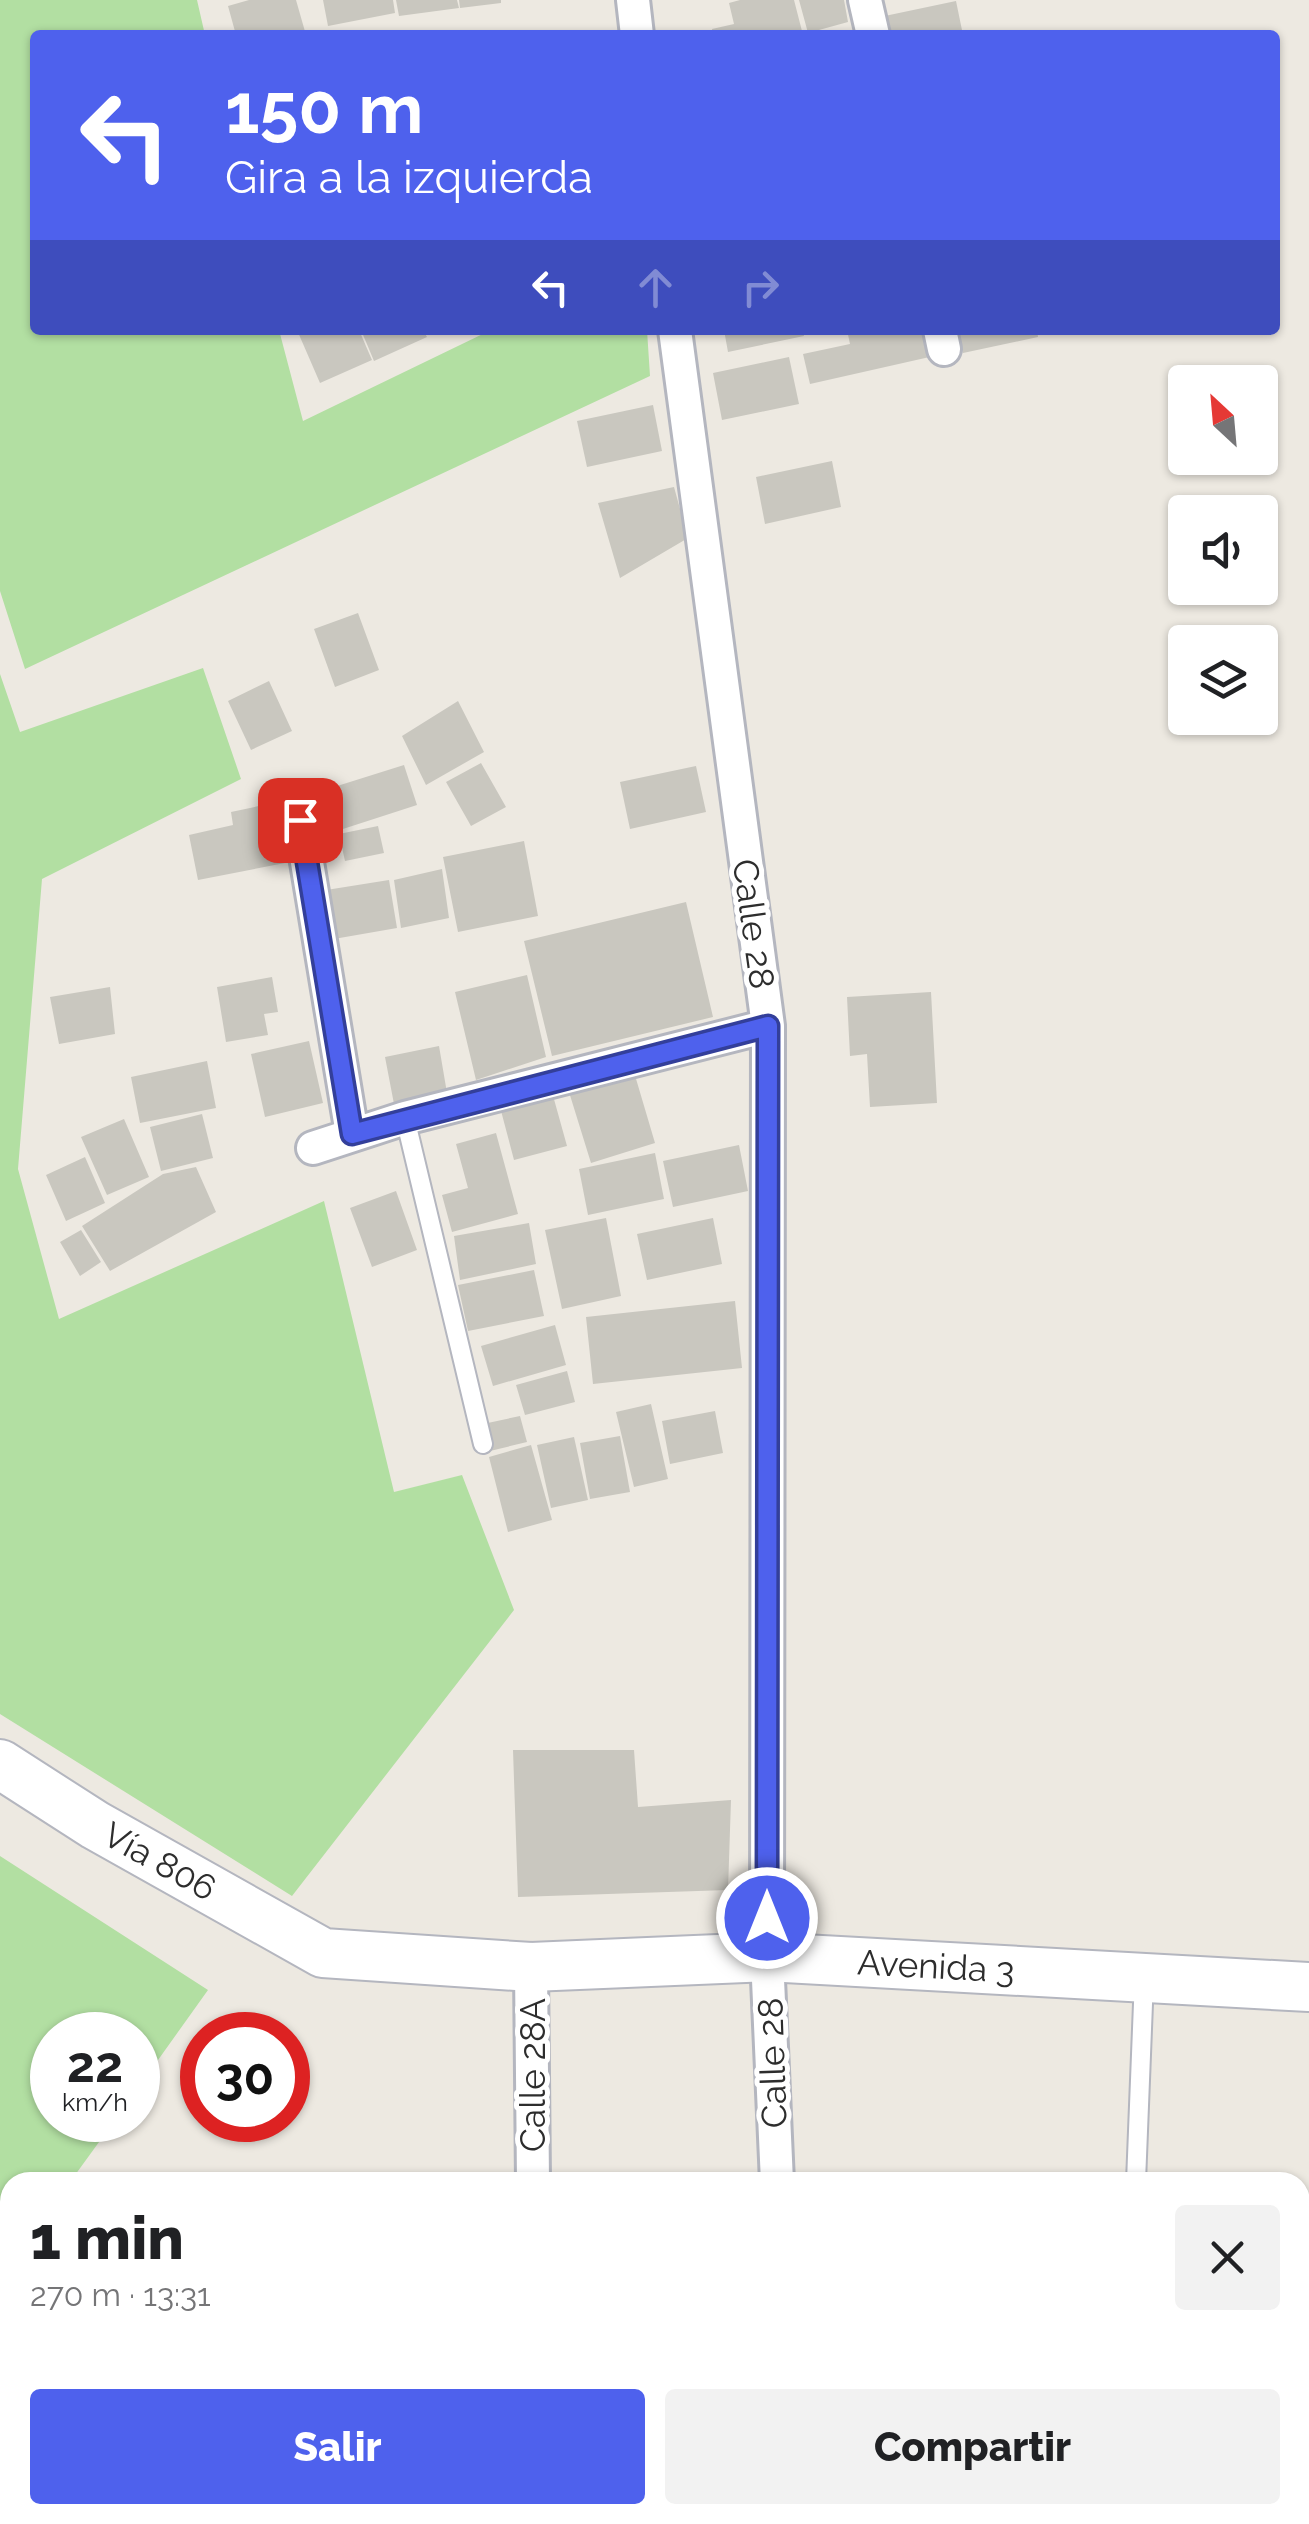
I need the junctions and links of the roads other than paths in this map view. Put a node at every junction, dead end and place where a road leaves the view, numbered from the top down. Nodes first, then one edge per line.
1 (634, 0) edge
2 (865, 0) edge
3 (637, 30) edge
4 (872, 30) edge
5 (676, 335) edge
6 (300, 820) dead end
7 (768, 1026) junction
8 (405, 1118) junction
9 (352, 1134) junction
10 (312, 1148) dead end
11 (482, 1444) dead end
12 (0, 1764) edge
13 (323, 1953) joint
14 (767, 1956) junction
15 (531, 1967) junction
16 (1144, 1978) junction
17 (1309, 1987) edge
18 (532, 2172) edge
19 (777, 2172) edge
20 (1136, 2172) edge

1 - 3 street
2 - 4 street
5 - 7 street, Calle 28
6 - 9 street
7 - 8 street
7 - 14 street, Calle 28
8 - 9 street
8 - 11 lane
9 - 10 street
12 - 13 street, Vía 806
13 - 15 street, Avenida 3
14 - 15 street, Avenida 3
14 - 16 street, Avenida 3
14 - 19 street, Calle 28
15 - 18 street, Calle 28A
16 - 17 street, Avenida 3
16 - 20 lane

